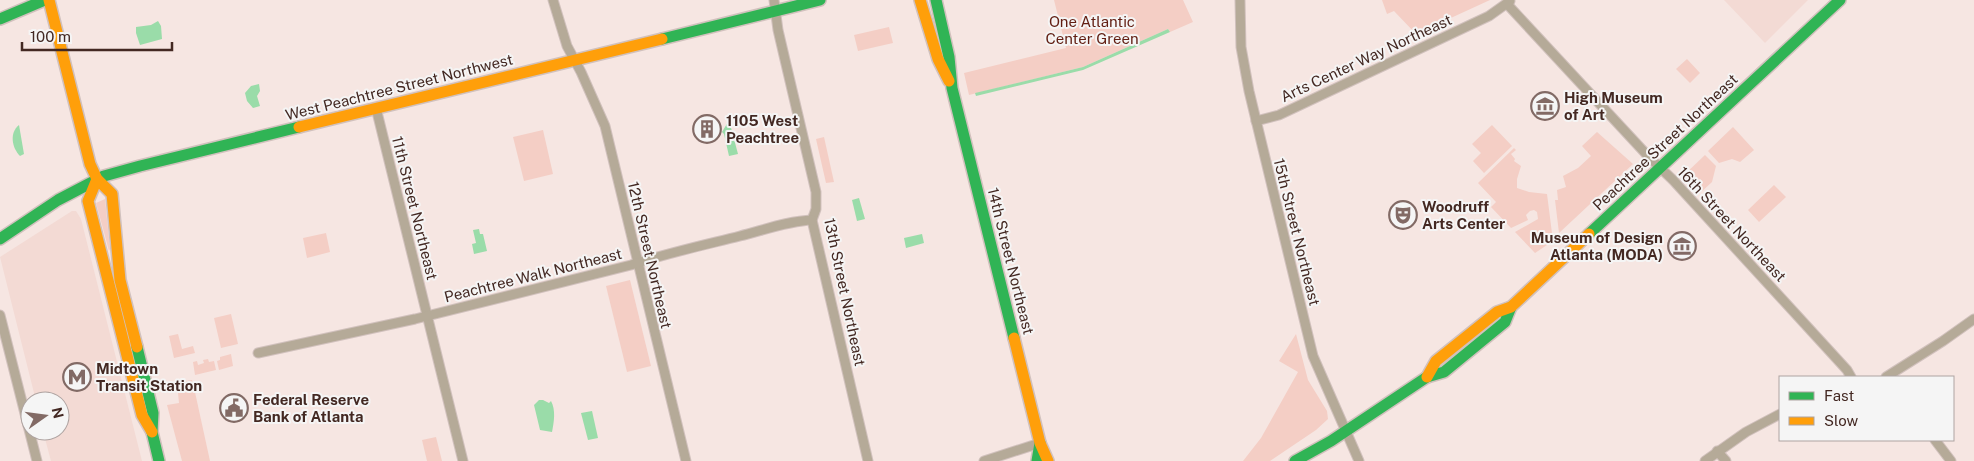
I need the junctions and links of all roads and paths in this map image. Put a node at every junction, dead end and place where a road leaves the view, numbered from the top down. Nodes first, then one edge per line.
1 (46, 0) edge
2 (50, 0) edge
3 (553, 0) edge
4 (820, 0) edge
5 (920, 0) edge
6 (936, 0) edge
7 (1240, 0) edge
8 (1840, 0) edge
9 (1509, 2) edge
10 (775, 5) edge
11 (0, 20) edge
12 (574, 60) junction
13 (952, 88) junction
14 (376, 108) junction
15 (1256, 121) junction
16 (1660, 167) junction
17 (97, 179) junction
18 (812, 220) junction
19 (0, 239) edge
20 (638, 263) junction
21 (0, 315) edge
22 (428, 316) junction
23 (1974, 318) edge
24 (258, 353) dead end
25 (1850, 376) edge
26 (1890, 376) edge
27 (1779, 415) edge
28 (1346, 430) junction
29 (152, 432) junction
30 (1936, 441) edge
31 (1040, 443) junction
32 (1717, 451) junction
33 (1298, 460) edge
34 (37, 461) edge
35 (159, 461) edge
36 (463, 461) edge
37 (686, 461) edge
38 (868, 461) edge
39 (984, 461) edge
40 (1037, 461) edge
41 (1048, 461) edge
42 (1360, 461) edge
43 (1705, 461) edge
44 (1726, 461) edge
45 (1951, 461) edge

1 - 11 main road
2 - 17 main road
3 - 12 street, 12th Street Northeast
4 - 10 main road, West Peachtree Street Northwest
5 - 13 main road, 14th Street Northeast
6 - 13 main road, 14th Street Northeast
7 - 15 street, 15th Street Northeast
8 - 16 main road, Peachtree Street Northeast
9 - 15 street, Arts Center Way Northeast
9 - 16 street, 16th Street Northeast
10 - 12 main road, West Peachtree Street Northwest
10 - 18 street, 13th Street Northeast
12 - 14 main road, West Peachtree Street Northwest
12 - 20 street, 12th Street Northeast
13 - 31 main road, 14th Street Northeast
14 - 17 main road, West Peachtree Street Northwest
14 - 22 street, 11th Street Northeast
15 - 28 street, 15th Street Northeast
16 - 25 street, 16th Street Northeast
16 - 28 main road, Peachtree Street Northeast
17 - 19 main road, West Peachtree Street Northwest
17 - 29 main road
17 - 29 main road
18 - 20 street, Peachtree Walk Northeast
18 - 38 street, 13th Street Northeast
20 - 22 street, Peachtree Walk Northeast
20 - 37 street, 12th Street Northeast
21 - 34 street
22 - 24 street, Peachtree Walk Northeast
22 - 36 street, 11th Street Northeast
23 - 26 street
27 - 32 street
28 - 33 main road, Peachtree Street Northeast
28 - 42 street, 15th Street Northeast
29 - 35 main road
30 - 45 street
31 - 39 street
31 - 40 main road, 14th Street Northeast
31 - 41 main road, 14th Street Northeast
32 - 43 street
32 - 44 street

